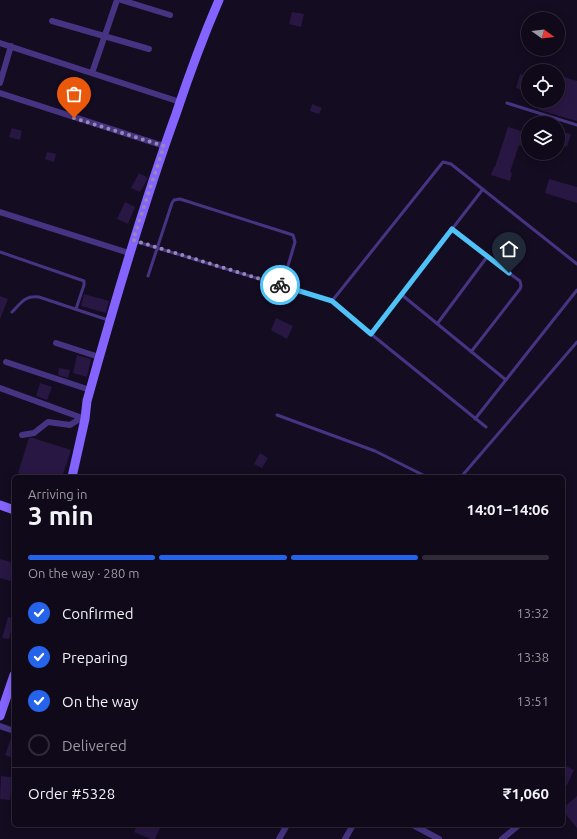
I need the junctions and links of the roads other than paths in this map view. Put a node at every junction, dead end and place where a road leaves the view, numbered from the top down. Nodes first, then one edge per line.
1 (117, 0) edge
2 (121, 0) edge
3 (219, 0) edge
4 (170, 15) dead end
5 (52, 21) dead end
6 (105, 36) junction
7 (0, 43) edge
8 (11, 46) junction
9 (149, 49) dead end
10 (92, 73) junction
11 (0, 83) edge
12 (0, 94) edge
13 (180, 102) junction
14 (507, 103) dead end
15 (577, 125) edge
16 (164, 146) junction
17 (483, 189) junction
18 (0, 212) edge
19 (452, 229) junction
20 (133, 240) junction
21 (158, 248) junction
22 (0, 252) edge
23 (129, 253) junction
24 (487, 257) junction
25 (577, 264) edge
26 (148, 276) dead end
27 (282, 286) junction
28 (577, 290) edge
29 (402, 295) junction
30 (332, 301) junction
31 (76, 309) junction
32 (12, 312) dead end
33 (109, 320) junction
34 (437, 324) junction
35 (371, 334) junction
36 (577, 342) edge
37 (56, 343) dead end
38 (471, 352) junction
39 (99, 357) junction
40 (6, 362) dead end
41 (506, 380) junction
42 (0, 388) edge
43 (90, 390) junction
44 (277, 415) dead end
45 (475, 418) junction
46 (83, 419) junction
47 (486, 427) dead end
48 (22, 435) dead end
49 (72, 475) edge
50 (423, 475) edge
51 (463, 475) edge
52 (0, 505) edge
53 (12, 509) edge
54 (12, 681) edge
55 (0, 716) edge
56 (0, 726) edge
57 (12, 730) edge
58 (286, 827) edge
59 (352, 827) edge
60 (417, 827) edge
61 (517, 827) edge
62 (279, 839) edge
63 (346, 839) edge
64 (439, 839) edge
65 (502, 839) edge

1 - 6 street
2 - 4 street
3 - 13 street
5 - 6 street
6 - 9 street
6 - 10 street
7 - 8 street
8 - 10 street
8 - 11 street
10 - 13 street
12 - 16 street
13 - 16 street
14 - 15 lane
16 - 20 street
17 - 19 lane
17 - 25 lane
17 - 30 lane
18 - 23 street
19 - 24 lane
19 - 29 lane
20 - 21 lane
20 - 23 street
21 - 26 lane
21 - 27 lane
21 - 27 lane
22 - 31 lane
23 - 33 street
24 - 34 lane
24 - 38 lane
27 - 30 lane
28 - 41 lane
29 - 34 lane
29 - 35 lane
30 - 35 lane
31 - 32 lane
31 - 33 lane
33 - 39 street
34 - 38 lane
35 - 45 lane
36 - 51 lane
37 - 39 street
38 - 41 lane
39 - 43 street
40 - 43 street
41 - 45 lane
42 - 46 street
43 - 46 street
44 - 50 lane
45 - 47 lane
46 - 48 street
46 - 49 street
52 - 53 street
54 - 55 street
56 - 57 street
58 - 62 street
59 - 63 street
60 - 64 street
61 - 65 street

